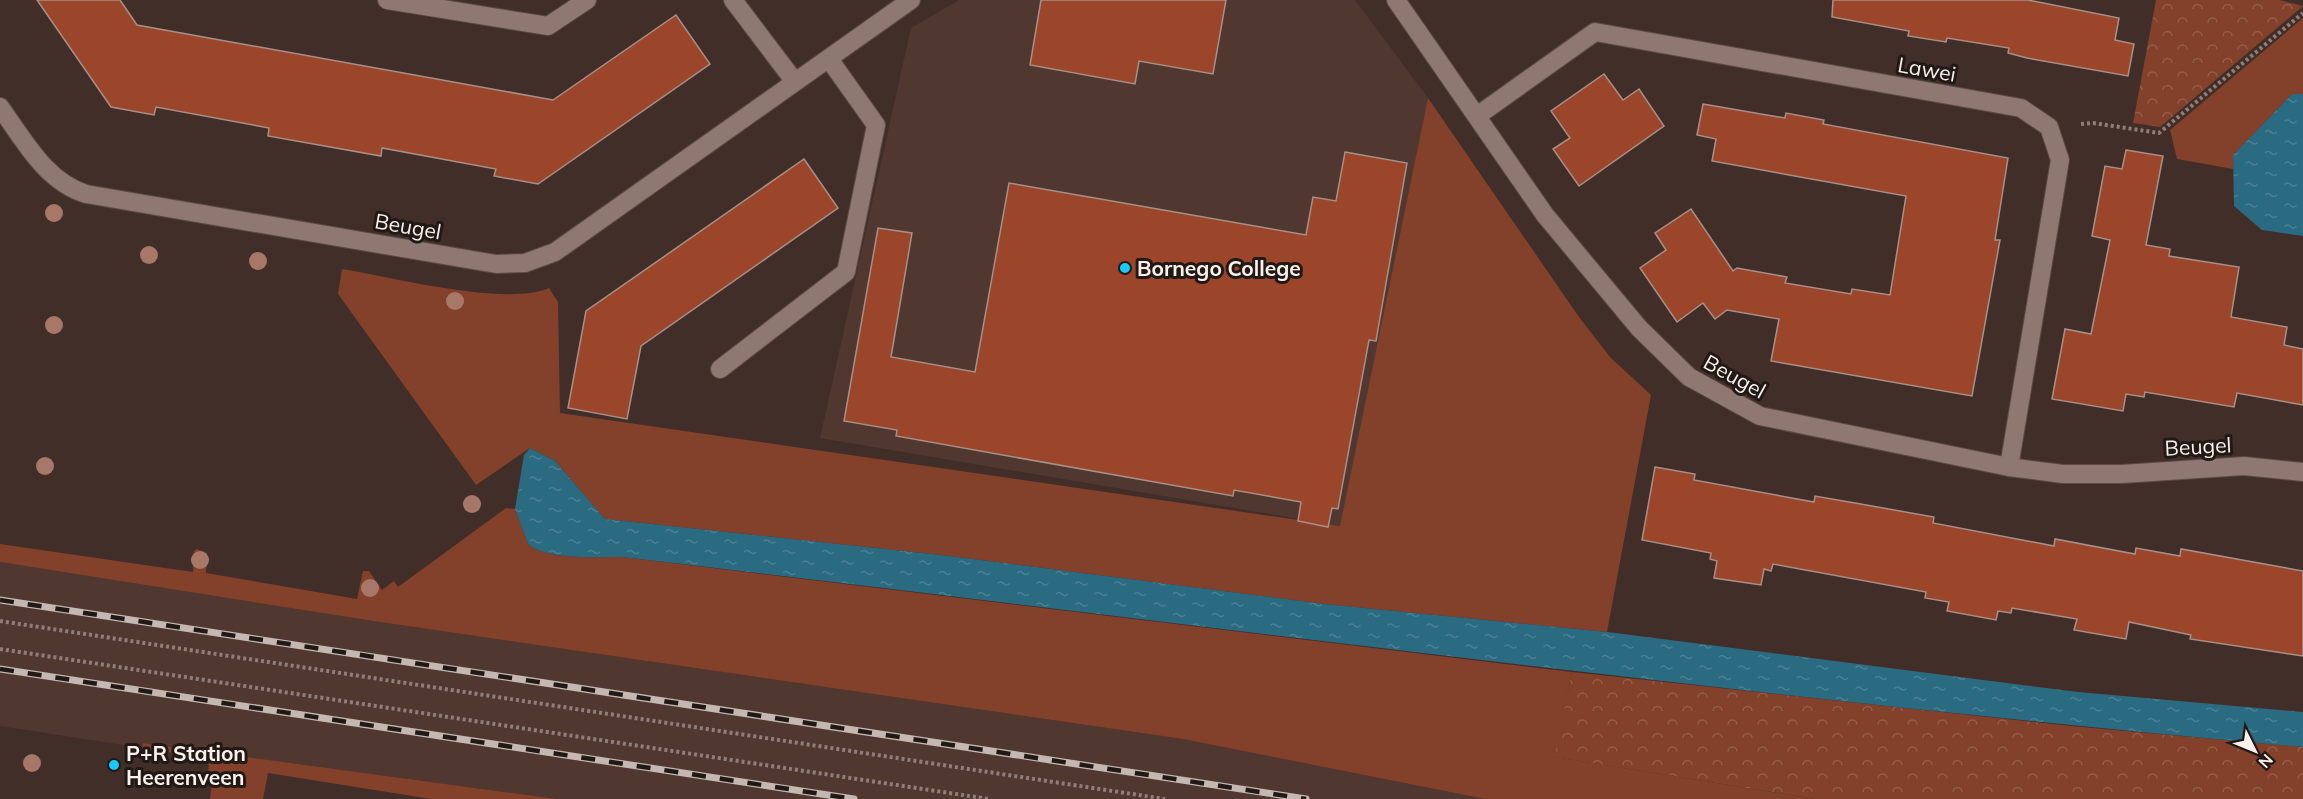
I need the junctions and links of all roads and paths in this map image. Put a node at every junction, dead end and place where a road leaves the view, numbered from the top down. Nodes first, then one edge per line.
1 (387, 0) edge
2 (587, 0) edge
3 (733, 0) edge
4 (911, 0) edge
5 (1396, 0) edge
6 (2303, 13) edge
7 (829, 59) junction
8 (795, 82) junction
9 (0, 107) edge
10 (1477, 116) junction
11 (2049, 127) junction
12 (720, 369) dead end
13 (2009, 467) junction
14 (2303, 472) edge
15 (0, 621) edge
16 (0, 650) edge
17 (989, 799) edge
18 (1165, 799) edge

1 - 2 street
3 - 8 street
4 - 7 street, Beugel
5 - 10 street, Beugel
6 - 11 path
7 - 8 street, Beugel
7 - 12 street
8 - 9 street, Beugel
10 - 11 street, Lawei
10 - 13 street, Beugel
11 - 13 street
13 - 14 street, Beugel
15 - 18 path
16 - 17 path

